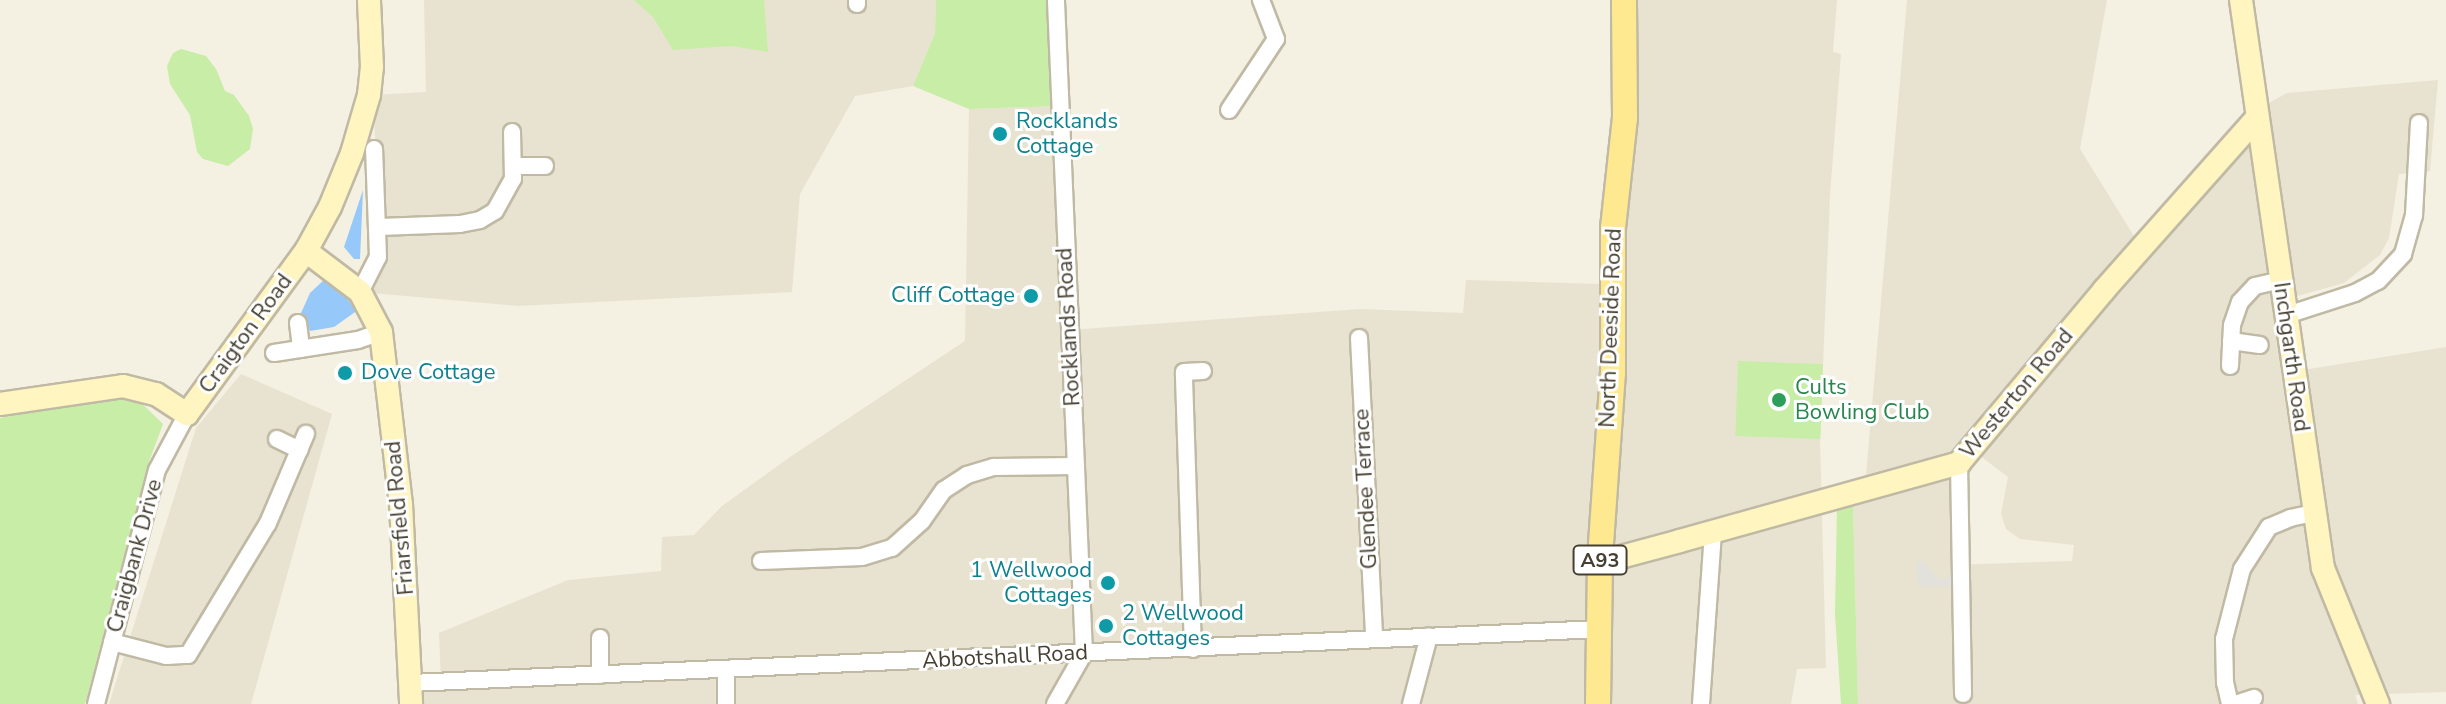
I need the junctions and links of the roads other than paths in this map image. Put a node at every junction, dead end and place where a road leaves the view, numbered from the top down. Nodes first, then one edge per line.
1 (369, 0) edge
2 (1056, 0) edge
3 (1261, 0) edge
4 (1624, 0) edge
5 (2241, 0) edge
6 (1229, 110) dead end
7 (2256, 119) junction
8 (2419, 123) dead end
9 (512, 132) dead end
10 (374, 149) dead end
11 (513, 166) junction
12 (545, 166) dead end
13 (379, 227) junction
14 (306, 251) junction
15 (2281, 280) junction
16 (360, 292) junction
17 (2287, 315) junction
18 (298, 323) dead end
19 (381, 332) junction
20 (1359, 338) dead end
21 (2231, 341) junction
22 (2260, 345) dead end
23 (301, 349) junction
24 (274, 353) dead end
25 (2230, 366) dead end
26 (1203, 371) dead end
27 (0, 404) edge
28 (187, 414) junction
29 (306, 434) dead end
30 (277, 439) dead end
31 (300, 450) junction
32 (1959, 463) junction
33 (1076, 466) junction
34 (2313, 513) junction
35 (1713, 531) junction
36 (1600, 558) junction
37 (761, 561) dead end
38 (1601, 629) junction
39 (1429, 636) junction
40 (600, 638) dead end
41 (1374, 639) junction
42 (112, 642) junction
43 (1193, 649) junction
44 (1084, 653) junction
45 (726, 669) junction
46 (600, 675) junction
47 (411, 694) edge
48 (1963, 694) dead end
49 (2254, 698) dead end
50 (96, 704) edge
51 (726, 704) edge
52 (1055, 704) edge
53 (1411, 704) edge
54 (1598, 704) edge
55 (1701, 704) edge
56 (2233, 704) edge
57 (2378, 704) edge

1 - 14 street, Craigton Road
2 - 33 street, Rocklands Road
3 - 6 street
4 - 36 main road, North Deeside Road / A93
5 - 7 street, Inchgarth Road
7 - 15 street, Inchgarth Road
7 - 32 street, Westerton Road
8 - 17 street
9 - 11 street
10 - 13 street
11 - 12 street
11 - 13 street
13 - 16 street
14 - 16 street, Craigton Road
14 - 28 street, Craigton Road
15 - 17 street, Inchgarth Road
15 - 21 street
16 - 19 street, Craigton Road
17 - 34 street, Inchgarth Road
18 - 23 street
19 - 23 street
19 - 47 street, Friarsfield Road
20 - 41 street, Glendee Terrace
21 - 22 street
21 - 25 street
23 - 24 street
26 - 43 street
27 - 28 street, Craigton Road
28 - 42 street, Craigbank Drive
29 - 31 street
30 - 31 street
31 - 42 street
32 - 35 street, Westerton Road
32 - 48 street
33 - 37 street
33 - 44 street, Rocklands Road
34 - 56 street
34 - 57 street, Inchgarth Road
35 - 36 street, Westerton Road
35 - 55 street
36 - 38 main road, North Deeside Road / A93
38 - 39 street, Abbotshall Road
38 - 54 main road, North Deeside Road / A93
39 - 41 street, Abbotshall Road
39 - 53 street
40 - 46 street
41 - 43 street, Abbotshall Road
42 - 50 street, Craigbank Drive
43 - 44 street, Abbotshall Road
44 - 45 street, Abbotshall Road
44 - 52 street
45 - 46 street, Abbotshall Road
45 - 51 street
46 - 47 street, Abbotshall Road
49 - 56 street

